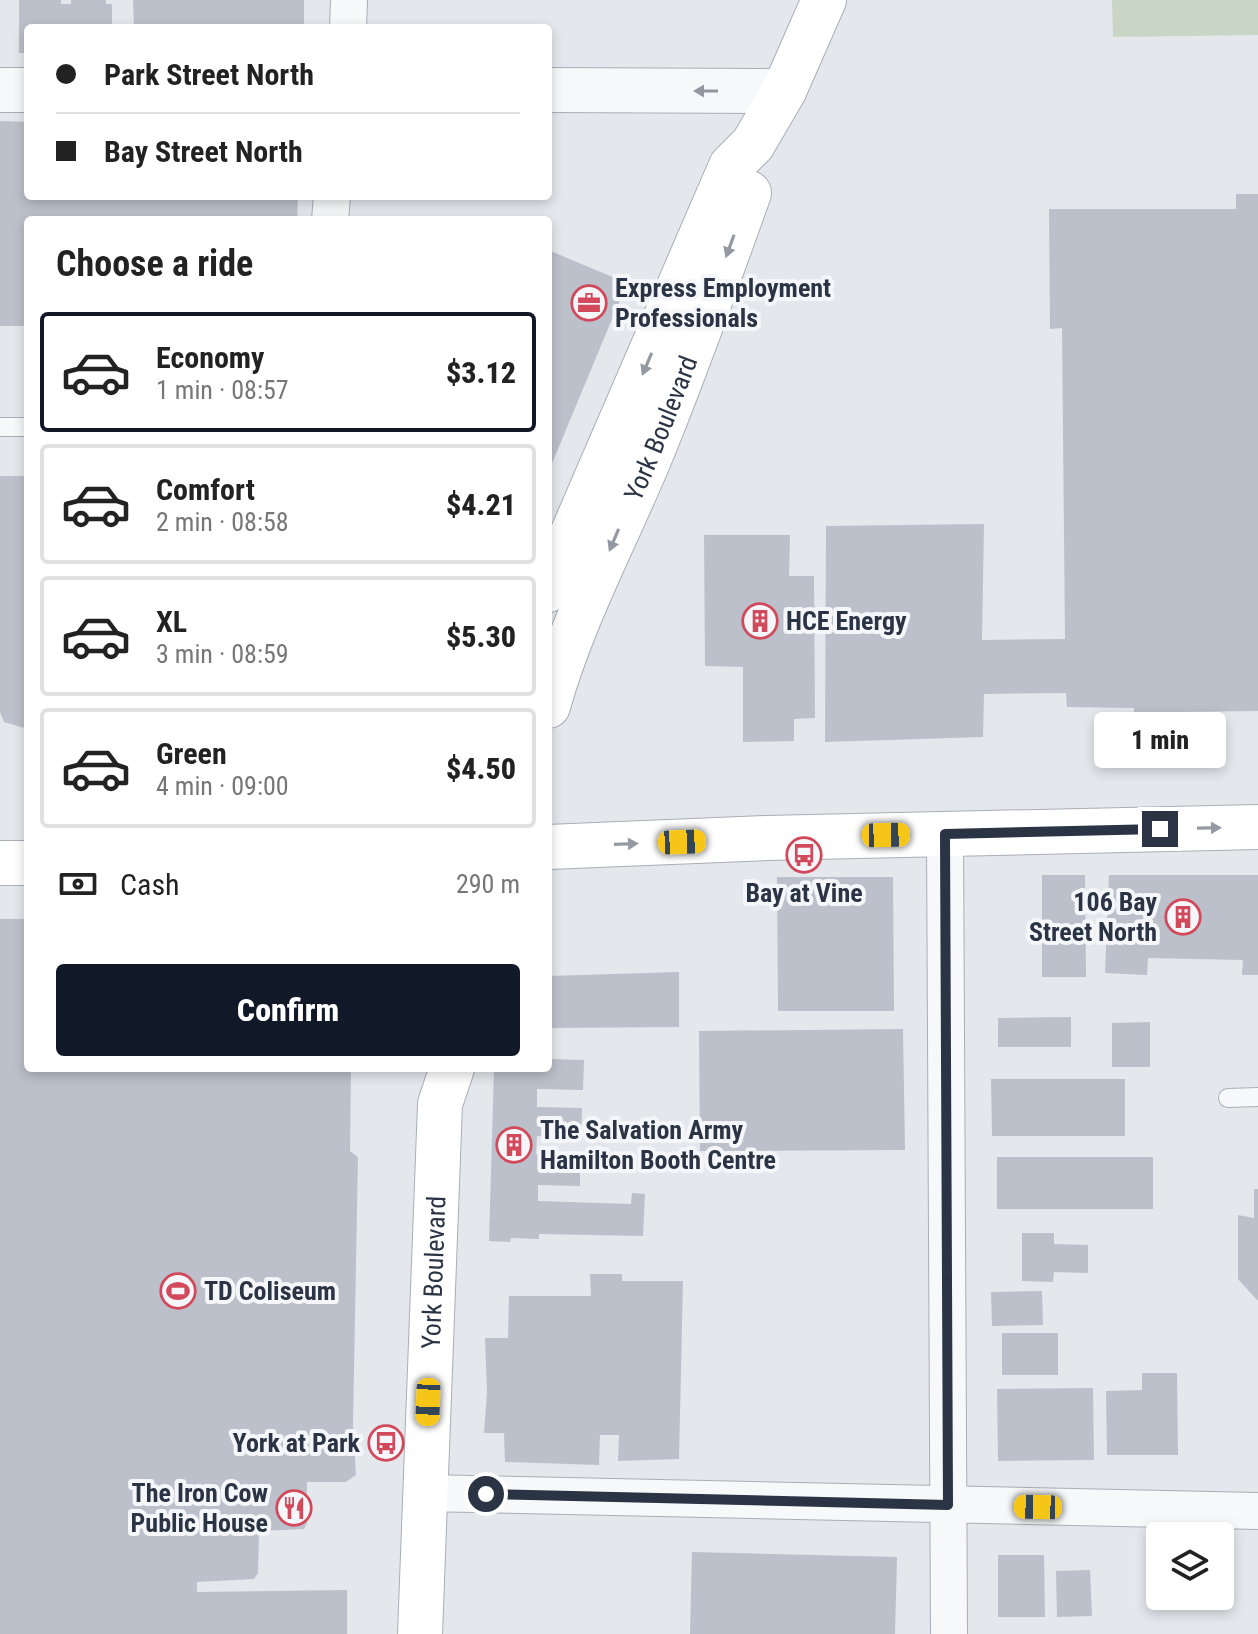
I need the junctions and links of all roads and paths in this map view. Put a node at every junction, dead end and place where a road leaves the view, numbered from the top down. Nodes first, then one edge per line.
1 (349, 0) edge
2 (824, 0) edge
3 (348, 24) edge
4 (0, 90) edge
5 (24, 90) edge
6 (552, 90) edge
7 (784, 91) junction
8 (753, 144) junction
9 (0, 427) edge
10 (24, 427) edge
11 (552, 581) edge
12 (552, 695) edge
13 (1258, 827) edge
14 (945, 834) junction
15 (552, 847) edge
16 (0, 863) edge
17 (24, 863) edge
18 (440, 1080) edge
19 (1258, 1097) edge
20 (1228, 1098) dead end
21 (424, 1493) junction
22 (948, 1505) junction
23 (1258, 1511) edge
24 (420, 1634) edge
25 (949, 1634) edge

1 - 3 street
2 - 7 main road, York Boulevard
4 - 5 street
7 -> 6 street
7 - 8 main road, York Boulevard
8 -> 11 main road, York Boulevard
8 -> 12 main road, York Boulevard
9 - 10 lane
14 -> 13 main road
15 -> 14 main road
14 - 22 street
16 - 17 main road
18 - 21 main road, York Boulevard
19 - 20 lane
21 - 22 street
21 - 24 main road, York Boulevard
22 - 23 street
22 - 25 street

